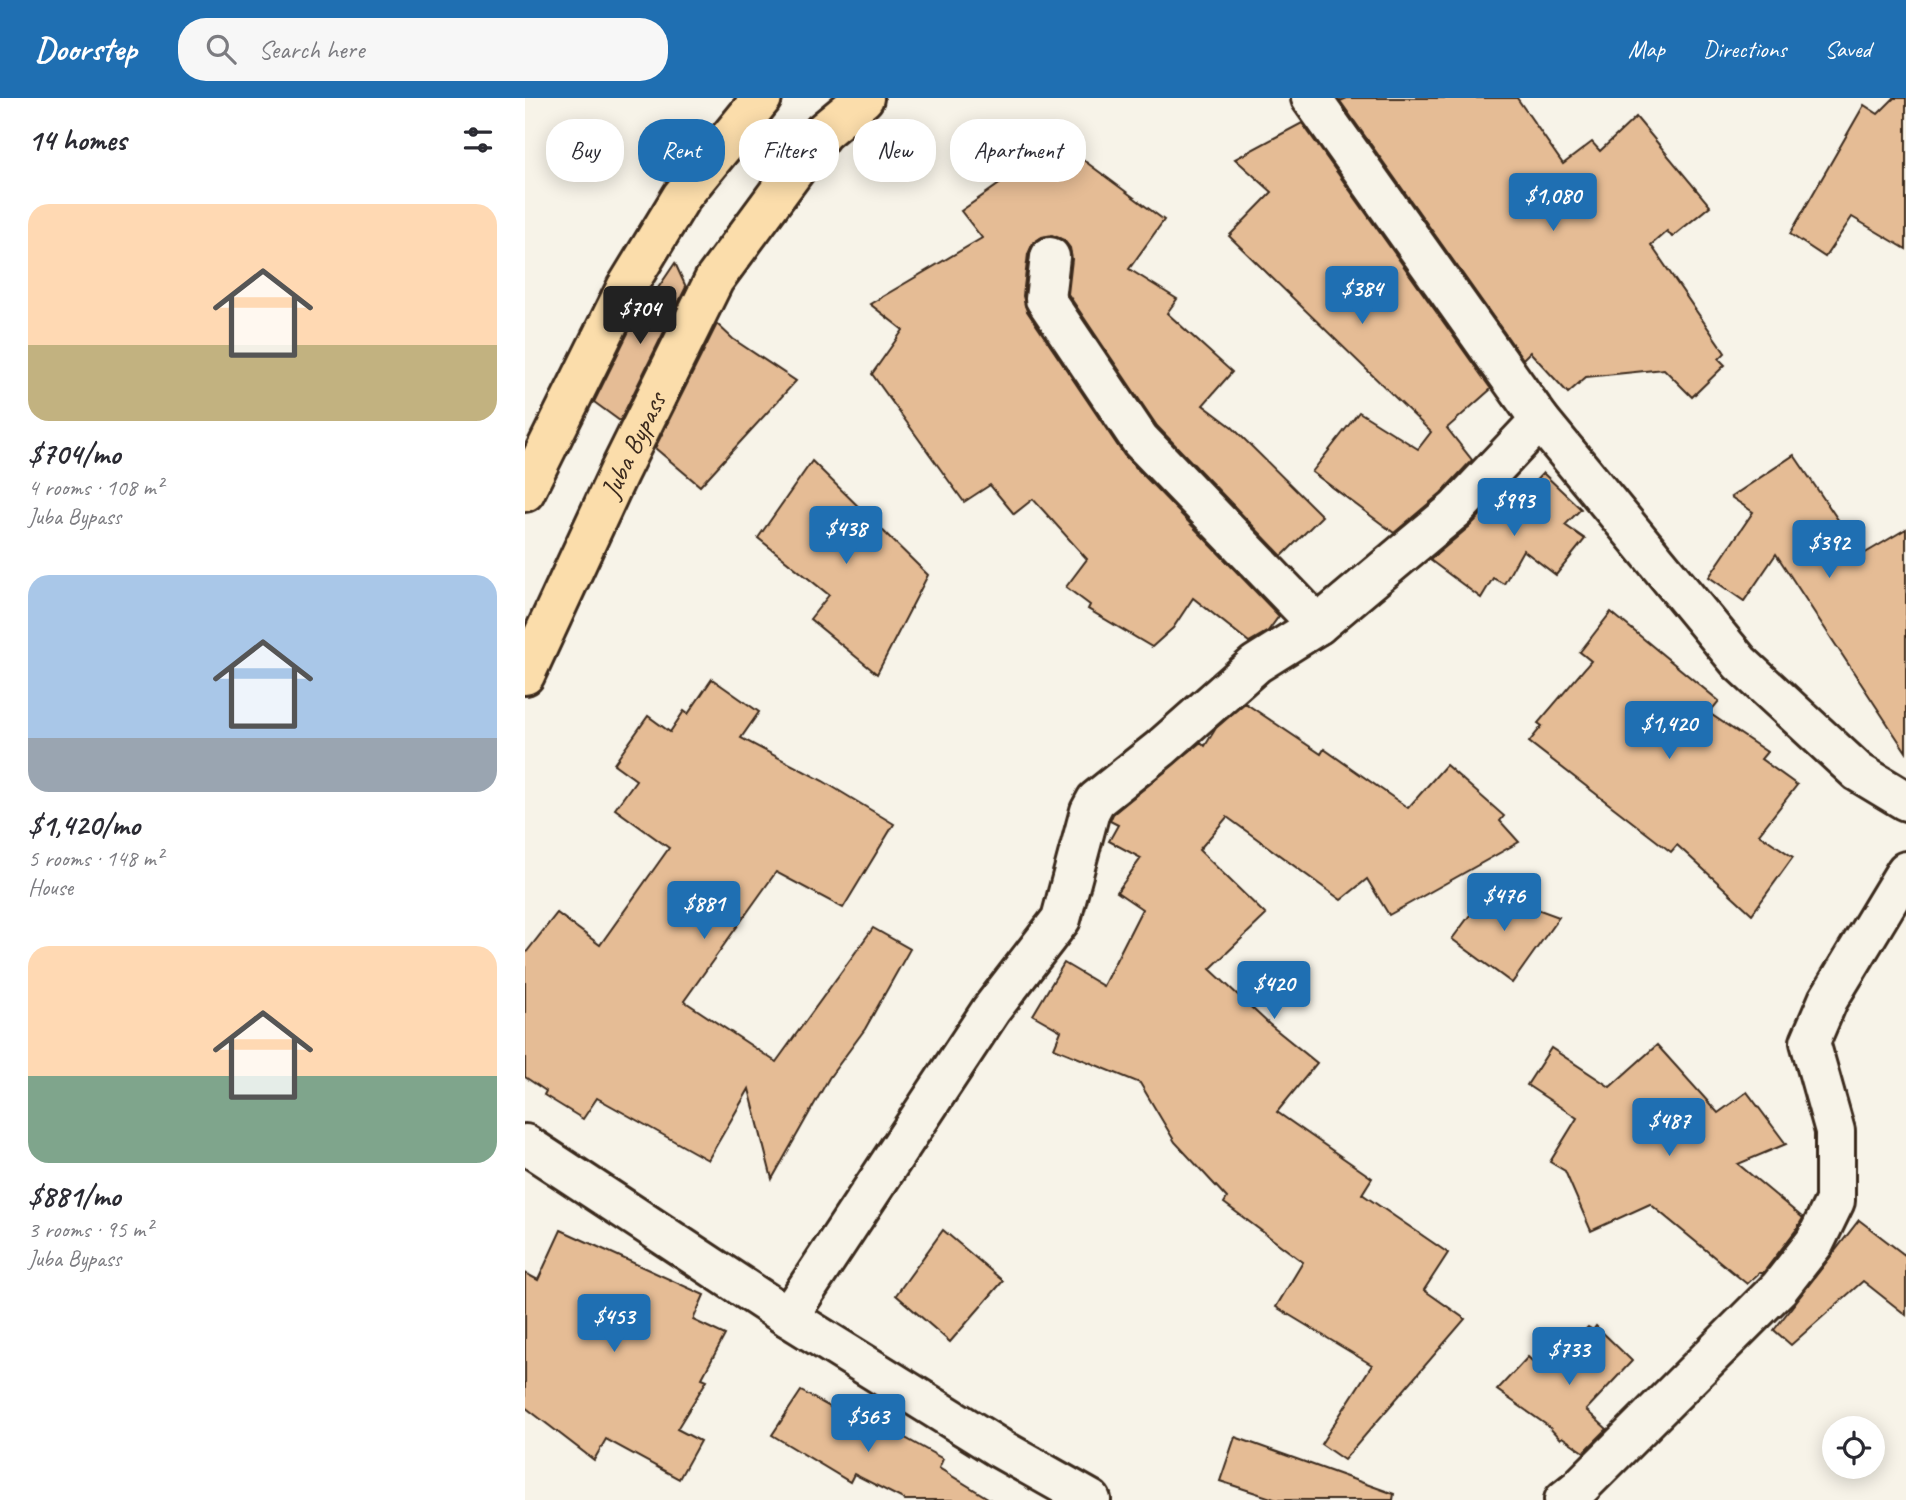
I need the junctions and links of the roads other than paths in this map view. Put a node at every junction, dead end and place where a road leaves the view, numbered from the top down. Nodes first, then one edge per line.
1 (762, 98) edge
2 (864, 98) edge
3 (1311, 98) edge
4 (1050, 257) dead end
5 (1541, 419) junction
6 (525, 492) edge
7 (1318, 625) junction
8 (525, 675) edge
9 (1906, 801) edge
10 (1906, 871) edge
11 (525, 1144) edge
12 (788, 1317) junction
13 (1091, 1500) edge
14 (1564, 1500) edge

1 - 6 main road
2 - 8 main road, Juba Bypass
3 - 5 street
4 - 7 street
5 - 7 street
5 - 9 street
7 - 12 street
10 - 14 street
11 - 12 street
12 - 13 street

